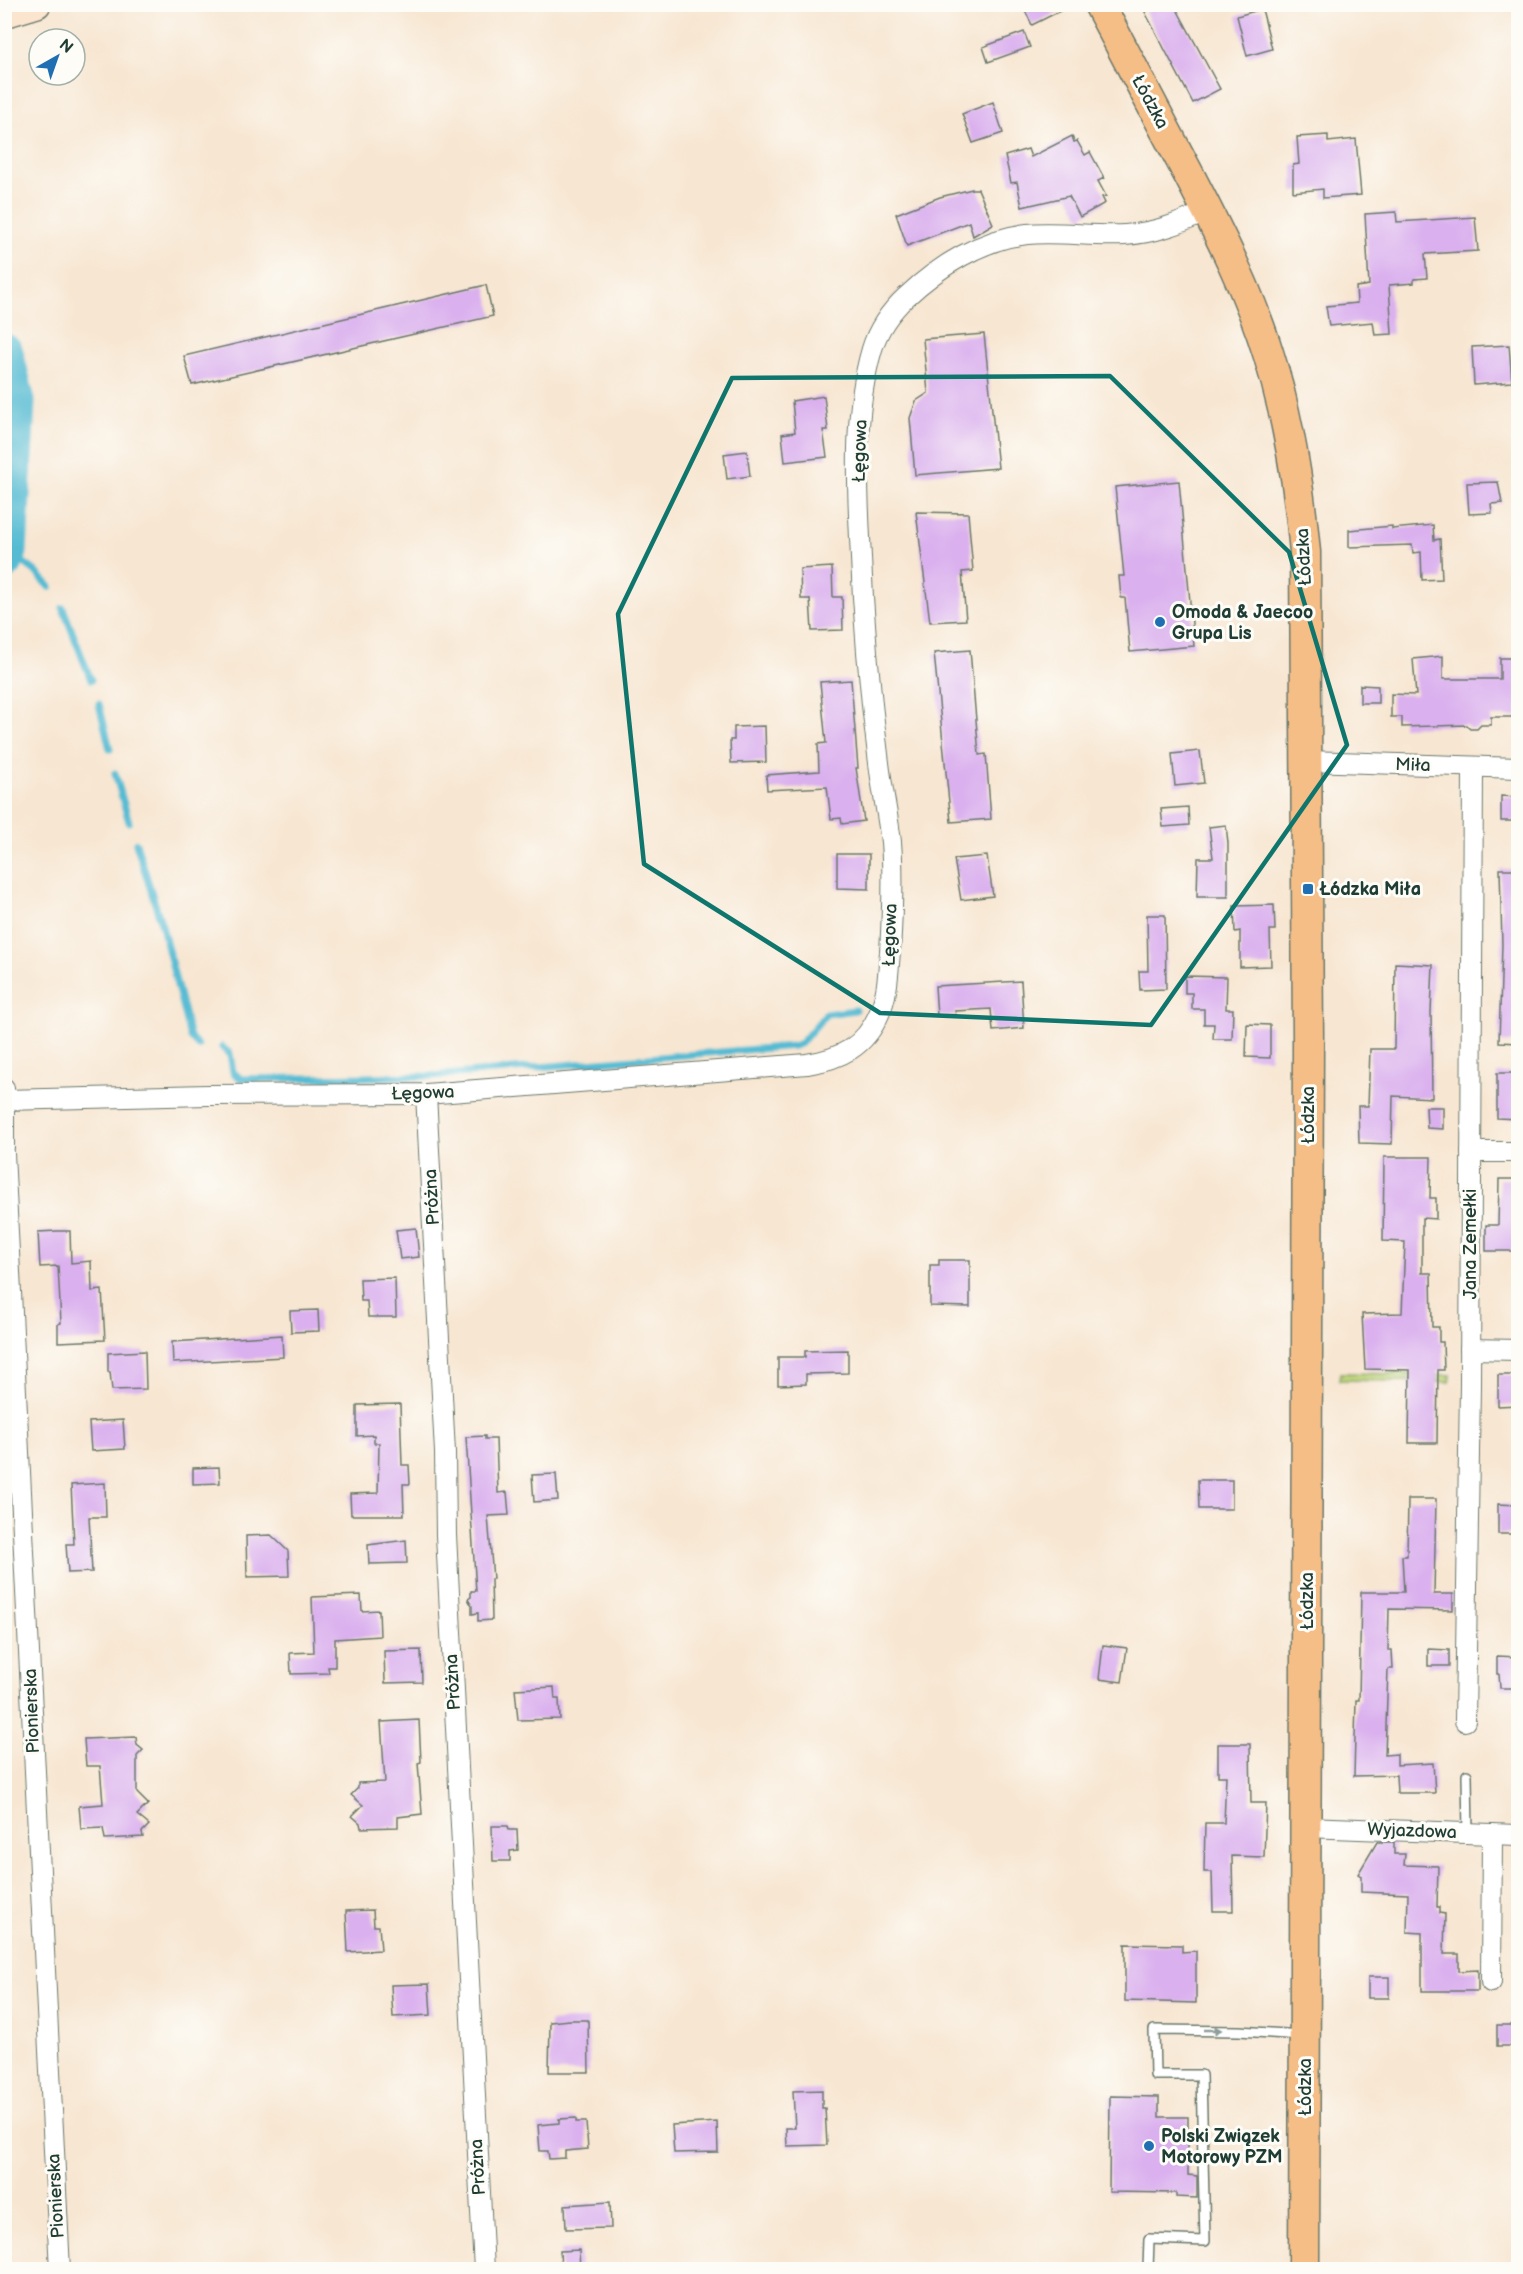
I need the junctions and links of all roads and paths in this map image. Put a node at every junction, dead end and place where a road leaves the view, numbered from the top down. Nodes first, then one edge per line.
1 (38, 4) edge
2 (1099, 4) edge
3 (4, 14) edge
4 (1208, 211) junction
5 (1308, 761) junction
6 (1473, 768) junction
7 (1518, 768) edge
8 (426, 1094) junction
9 (5, 1105) edge
10 (4, 1147) edge
11 (1471, 1152) junction
12 (1518, 1152) edge
13 (4, 1153) edge
14 (1470, 1349) junction
15 (1518, 1350) edge
16 (1465, 1721) dead end
17 (1467, 1775) dead end
18 (1306, 1827) junction
19 (1468, 1833) junction
20 (1492, 1834) junction
21 (1518, 1835) edge
22 (1491, 1982) dead end
23 (1305, 2035) junction
24 (60, 2270) edge
25 (484, 2270) edge
26 (1148, 2270) edge
27 (1304, 2270) edge

1 - 3 main road
2 - 4 main road, Łódzka
4 - 5 main road, Łódzka
4 - 8 street, Łęgowa
5 - 6 street, Miła
5 - 18 main road, Łódzka
6 - 7 street, Miła
6 - 11 street, Jana Zemełki
8 - 9 street, Łęgowa
8 - 25 street, Próżna
9 - 10 street
11 - 12 street
11 - 14 street, Jana Zemełki
13 - 24 street, Pionierska
14 - 15 street
14 - 16 street, Jana Zemełki
17 - 19 lane
18 - 19 street, Wyjazdowa
18 - 23 main road, Łódzka
19 - 20 street, Wyjazdowa
20 - 21 street, Wyjazdowa
20 - 22 street
26 -> 23 lane
23 - 27 main road, Łódzka

